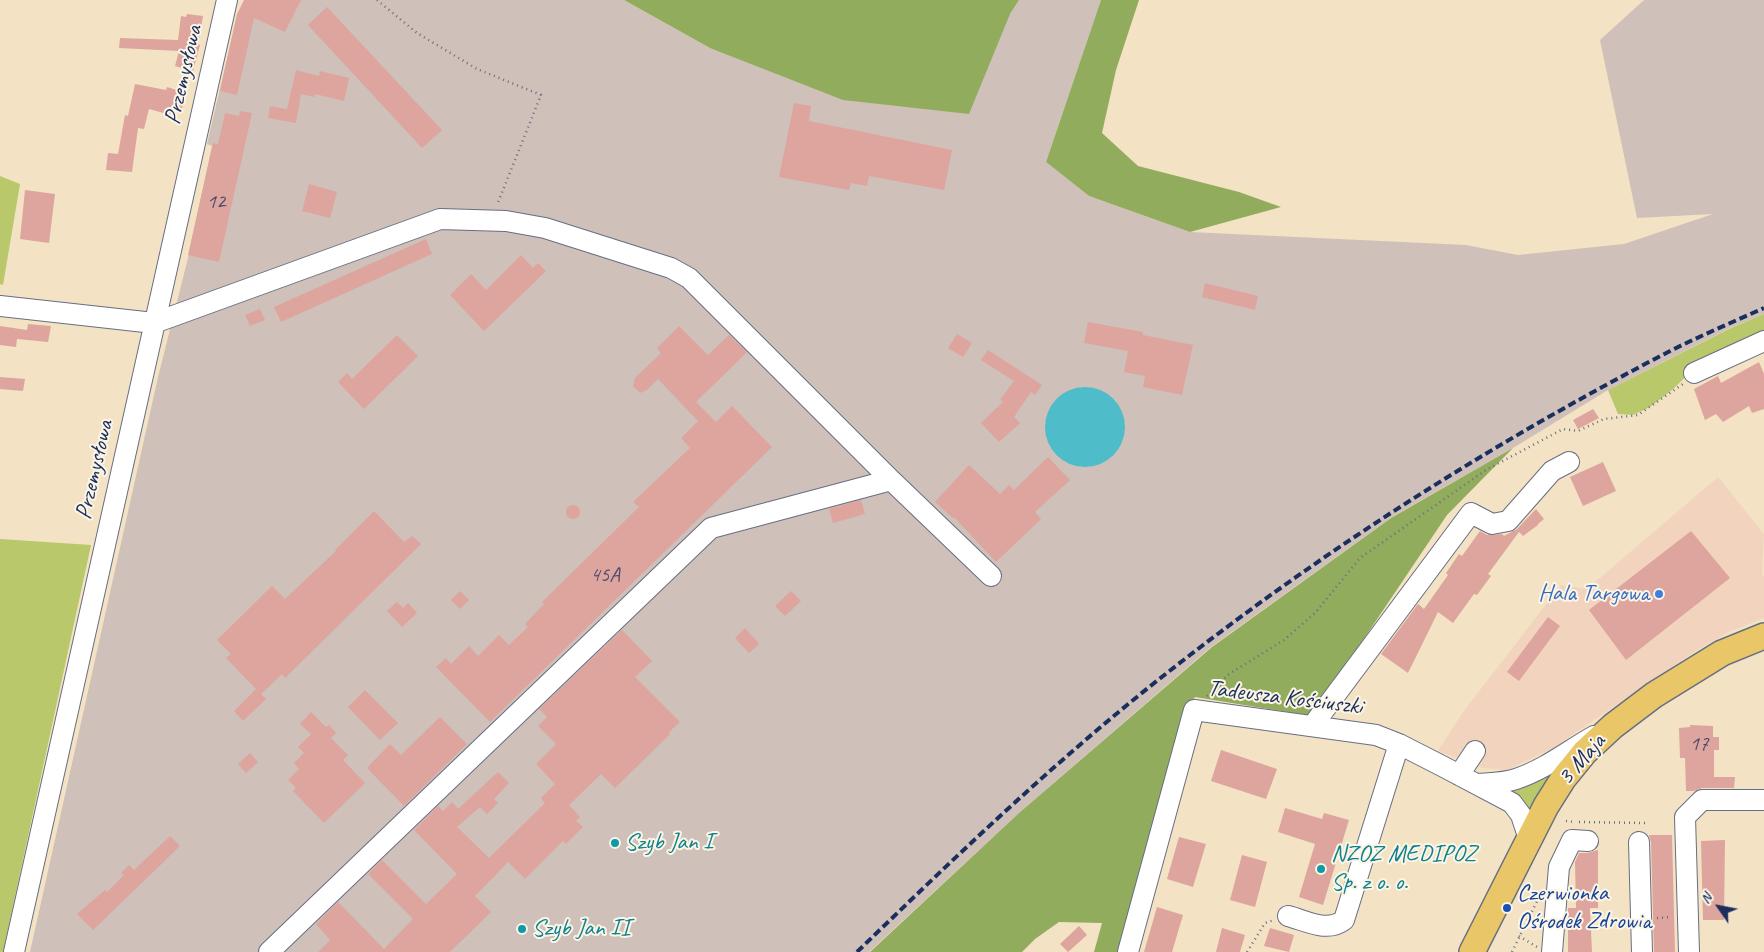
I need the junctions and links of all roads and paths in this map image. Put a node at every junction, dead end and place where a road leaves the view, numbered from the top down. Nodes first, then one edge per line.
1 (227, 0) edge
2 (377, 0) edge
3 (491, 220) junction
4 (0, 306) edge
5 (154, 323) junction
6 (1764, 341) edge
7 (1694, 373) joint
8 (1570, 462) dead end
9 (891, 480) junction
10 (991, 576) dead end
11 (1764, 636) edge
12 (1194, 710) junction
13 (1313, 725) junction
14 (1613, 726) junction
15 (1399, 744) junction
16 (1475, 751) dead end
17 (1460, 775) junction
18 (1478, 784) junction
19 (1764, 800) edge
20 (1566, 822) dead end
21 (1645, 823) dead end
22 (1529, 839) junction
23 (1588, 841) dead end
24 (1640, 842) dead end
25 (1540, 895) dead end
26 (1288, 916) joint
27 (1677, 917) dead end
28 (1648, 918) dead end
29 (1519, 936) junction
30 (1546, 951) edge
31 (14, 952) edge
32 (268, 952) edge
33 (1128, 952) edge
34 (1247, 952) edge
35 (1472, 952) edge
36 (1512, 952) edge
37 (1642, 952) edge
38 (1689, 952) edge

1 - 5 street, Przemysłowa
2 - 3 path
3 - 5 street
3 - 9 street
4 - 5 street
5 - 31 street, Przemysłowa
6 - 7 street
7 - 12 path
8 - 13 street
9 - 10 street
9 - 32 street
11 - 14 main road, 3 Maja
12 - 13 street, Tadeusza Kościuszki
12 - 33 street, Tadeusza Kościuszki
13 - 15 street, Tadeusza Kościuszki
14 - 18 street
14 - 22 main road, 3 Maja
15 - 17 street, Tadeusza Kościuszki
15 - 26 street
16 - 17 street
17 - 18 street, Tadeusza Kościuszki
18 - 22 street, Tadeusza Kościuszki
19 - 38 street
20 - 21 path
22 - 35 main road, 3 Maja
23 - 30 street
24 - 37 street
25 - 29 path
26 - 34 path
27 - 28 path
29 - 30 path
29 - 36 path

